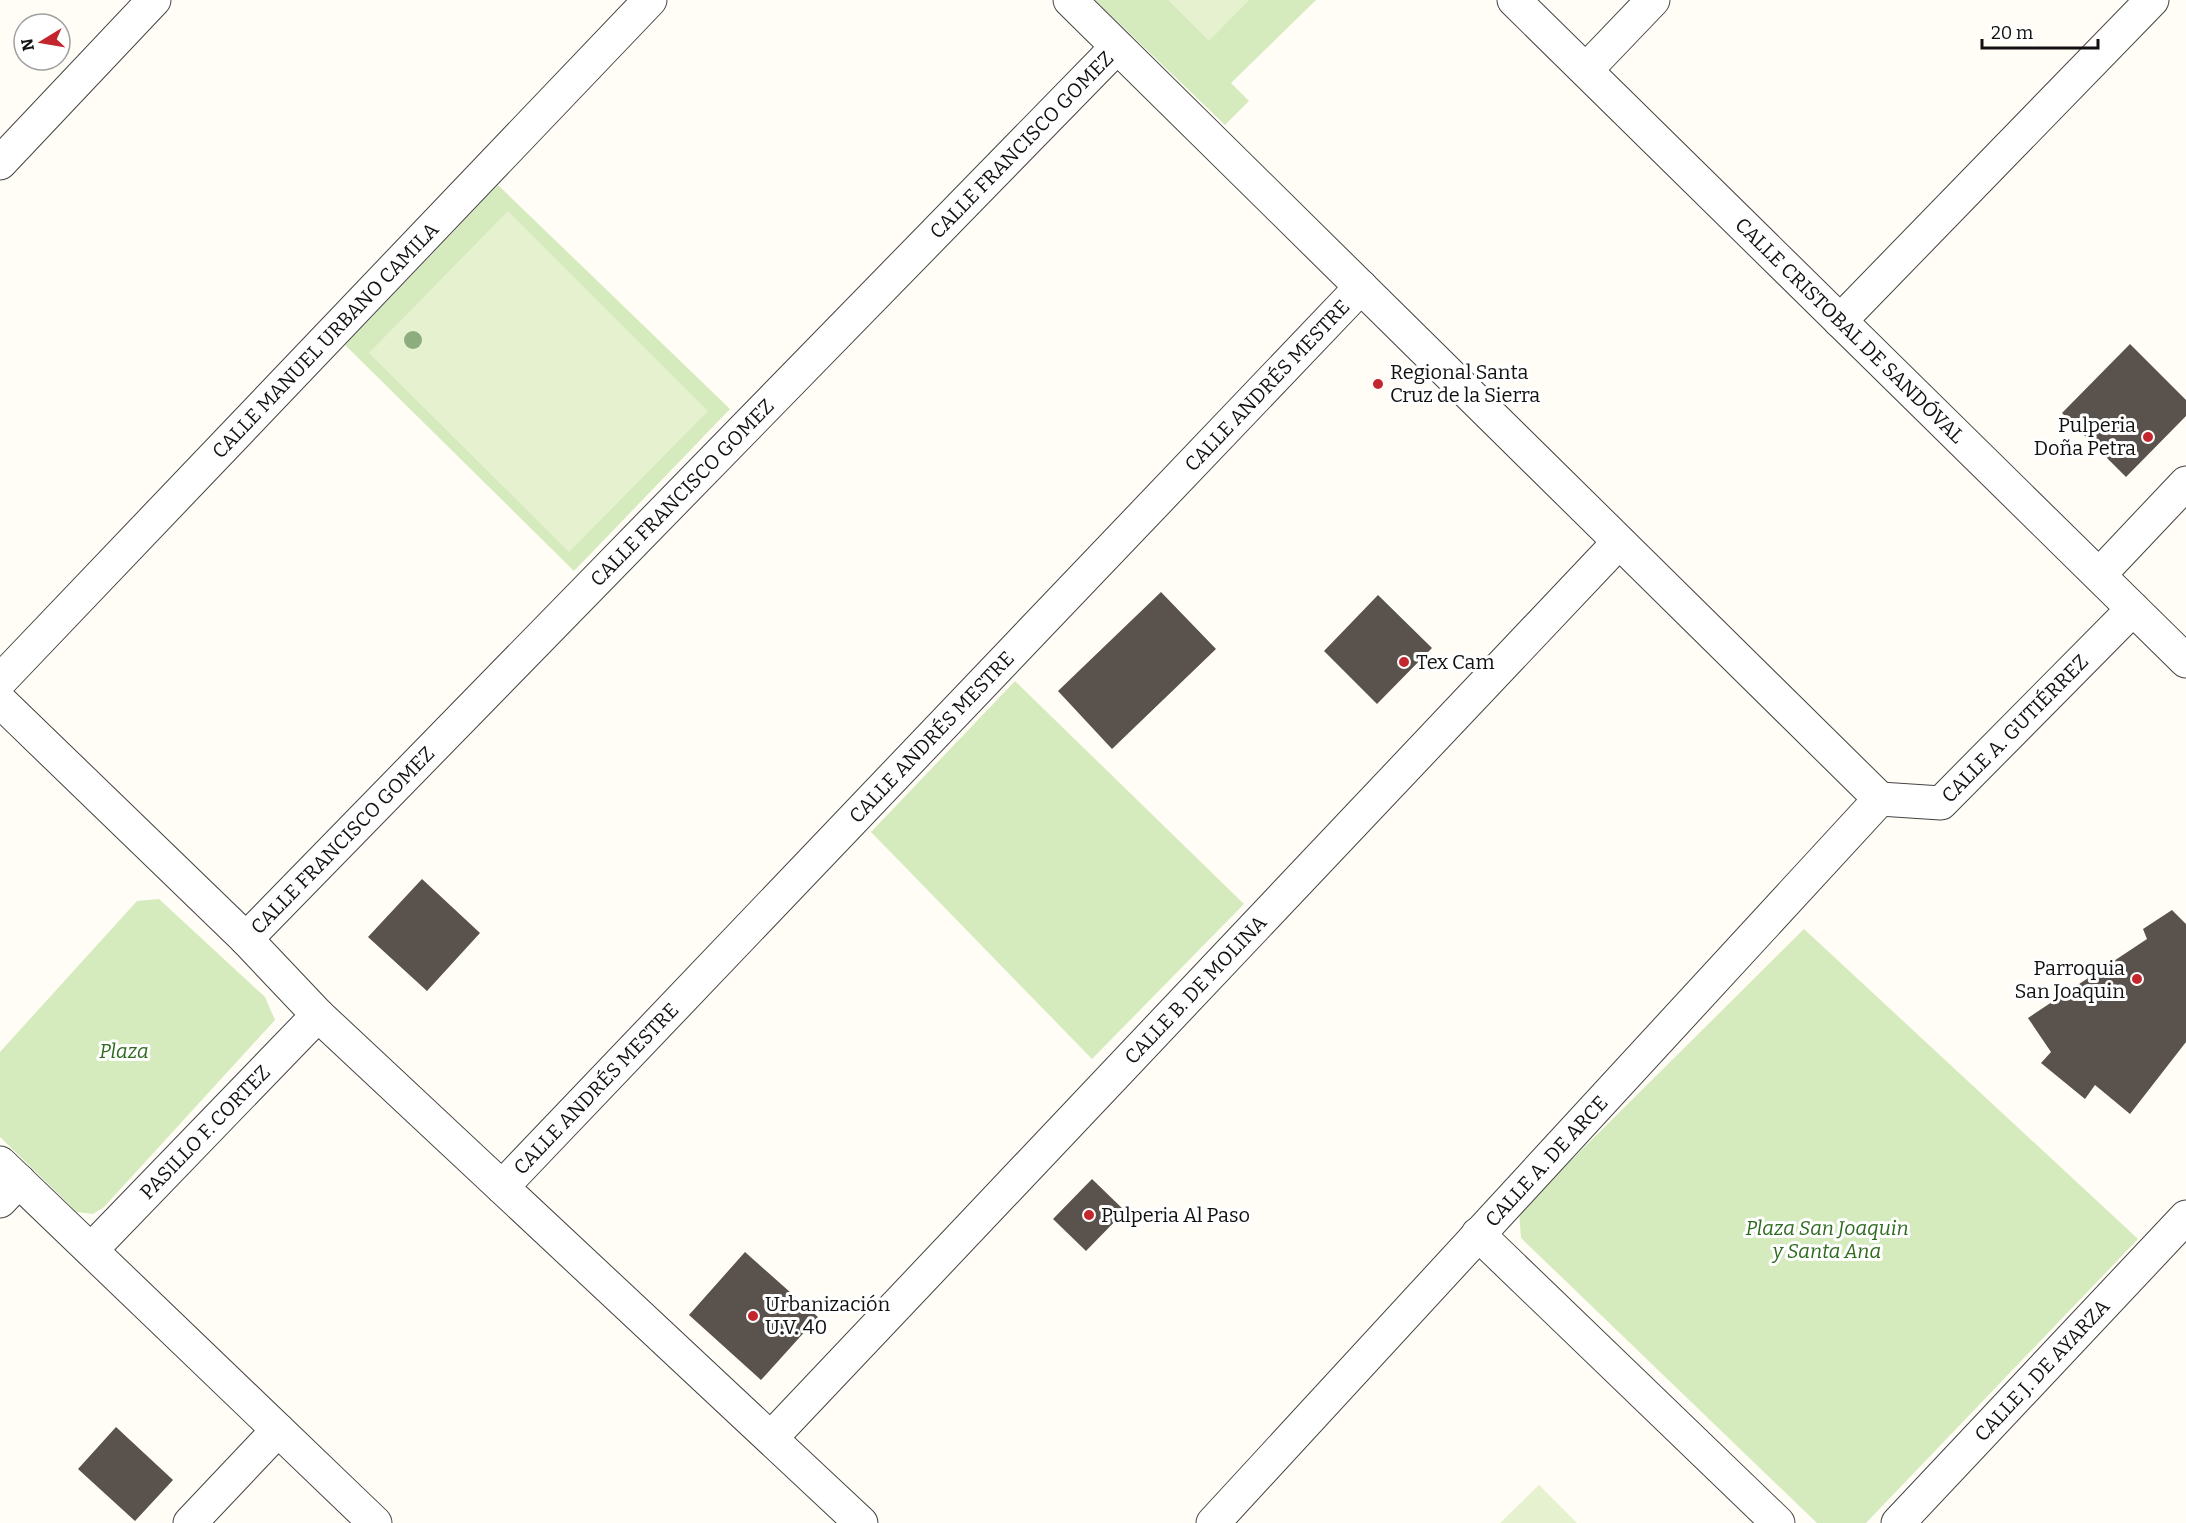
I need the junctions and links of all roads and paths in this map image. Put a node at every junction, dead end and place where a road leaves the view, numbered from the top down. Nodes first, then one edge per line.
1 (154, 0) edge
2 (650, 0) edge
3 (1070, 0) edge
4 (1514, 0) edge
5 (1653, 0) edge
6 (2152, 0) edge
7 (1117, 47) junction
8 (1587, 70) junction
9 (0, 163) edge
10 (1361, 287) junction
11 (1840, 321) junction
12 (2186, 483) edge
13 (1619, 542) junction
14 (2100, 574) junction
15 (2133, 609) junction
16 (2186, 661) edge
17 (0, 681) edge
18 (0, 701) edge
19 (1880, 799) junction
20 (246, 939) junction
21 (318, 1015) junction
22 (6, 1182) edge
23 (502, 1187) junction
24 (2186, 1217) edge
25 (1478, 1234) junction
26 (91, 1250) junction
27 (278, 1430) junction
28 (772, 1437) junction
29 (190, 1523) edge
30 (375, 1523) edge
31 (861, 1523) edge
32 (1213, 1523) edge
33 (1778, 1523) edge
34 (1898, 1523) edge

1 - 9 street
2 - 17 street, CALLE MANUEL URBANO CAMILA
3 - 7 street
4 - 8 street, CALLE CRISTOBAL DE SANDÓVAL
5 - 8 street
6 - 11 street
7 - 10 street
7 - 20 street, CALLE FRANCISCO GOMEZ
8 - 11 street, CALLE CRISTOBAL DE SANDÓVAL
10 - 13 street
10 - 23 street, CALLE ANDRÉS MESTRE
11 - 14 street, CALLE CRISTOBAL DE SANDÓVAL
12 - 14 street
13 - 19 street
13 - 28 street, CALLE B. DE MOLINA
14 - 15 street, CALLE CRISTOBAL DE SANDÓVAL
15 - 16 street, CALLE CRISTOBAL DE SANDÓVAL
15 - 19 street, CALLE A. GUTIÉRREZ
18 - 20 street
19 - 25 street, CALLE A. DE ARCE
20 - 21 street
21 - 23 street
21 - 26 street, PASILLO F. CORTEZ
22 - 26 street
23 - 28 street
24 - 34 street, CALLE J. DE AYARZA
25 - 32 street, CALLE A. DE ARCE
25 - 33 street
26 - 27 street
27 - 29 street
27 - 30 street
28 - 31 street

